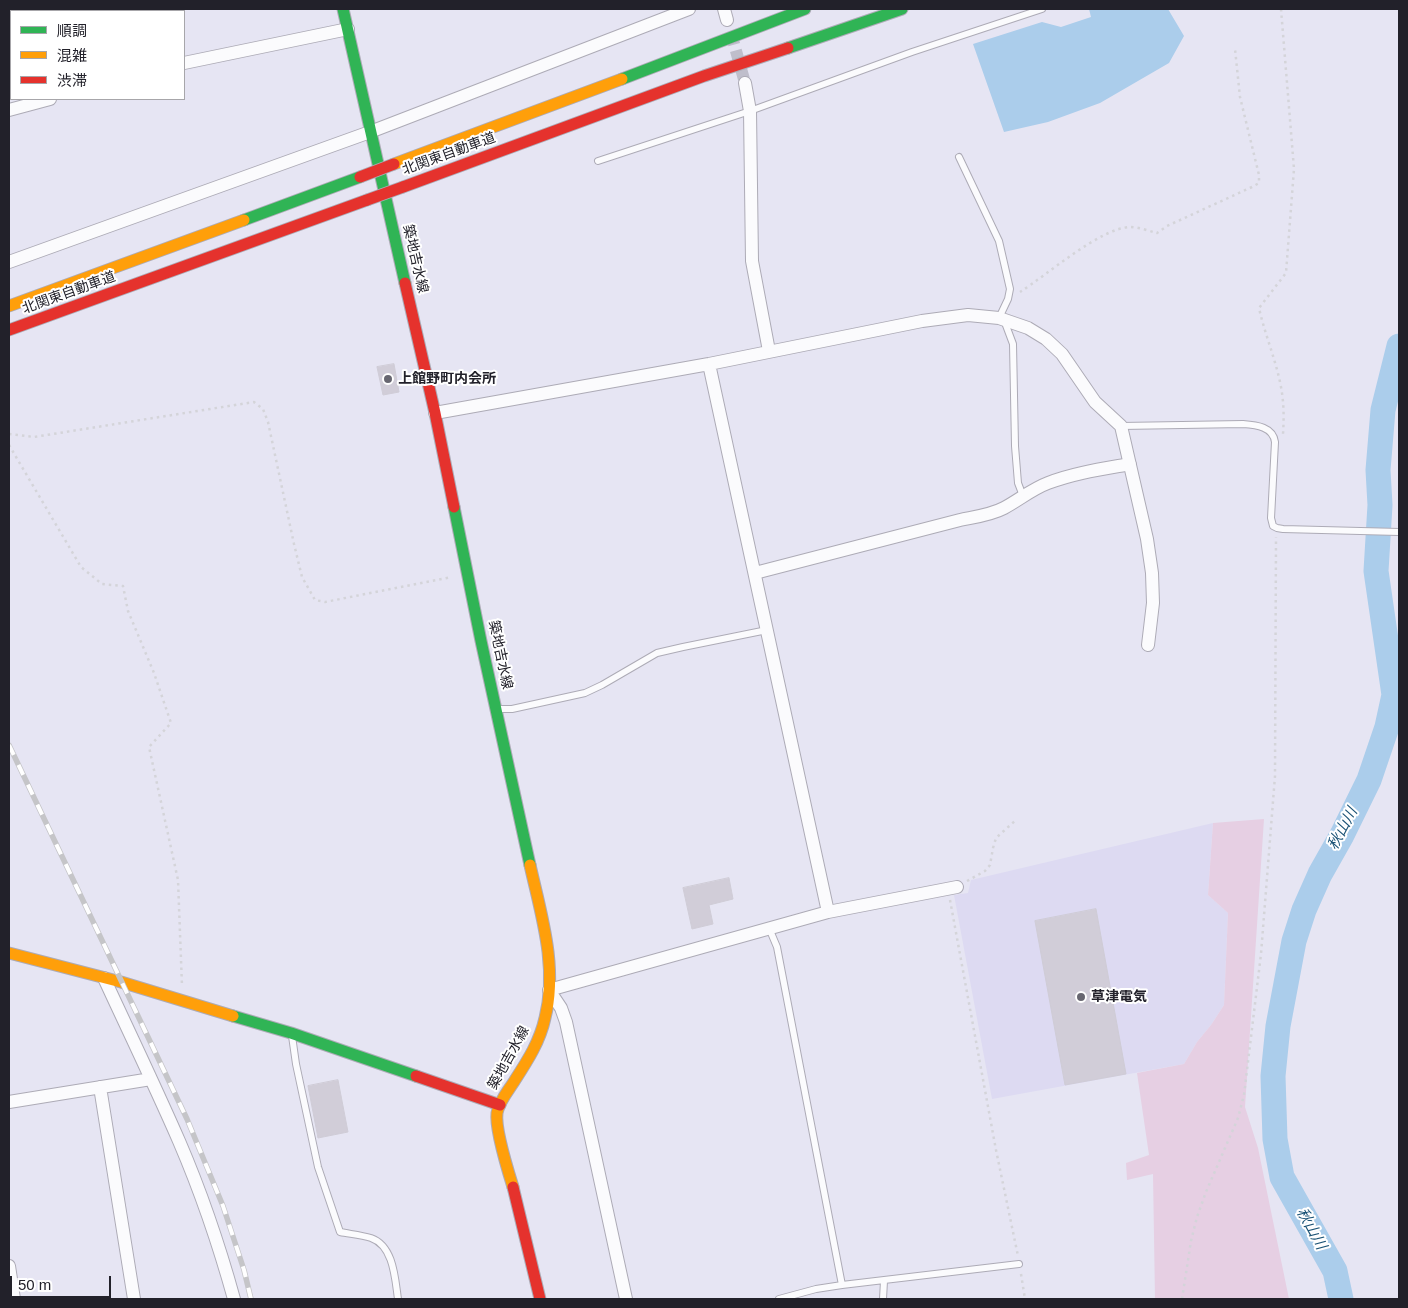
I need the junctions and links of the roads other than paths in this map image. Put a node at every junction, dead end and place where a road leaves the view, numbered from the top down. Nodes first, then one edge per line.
1 (344, 9) edge
2 (689, 9) edge
3 (805, 9) edge
4 (902, 9) edge
5 (1042, 9) edge
6 (348, 29) junction
7 (185, 63) edge
8 (745, 84) tunnel mouth
9 (46, 100) edge
10 (9, 110) edge
11 (750, 111) junction
12 (370, 132) junction
13 (959, 157) dead end
14 (598, 160) dead end
15 (9, 262) edge
16 (9, 306) edge
17 (1002, 319) junction
18 (9, 330) edge
19 (769, 351) junction
20 (709, 364) junction
21 (435, 414) junction
22 (1121, 426) junction
23 (1130, 464) junction
24 (1023, 496) junction
25 (1399, 532) edge
26 (755, 573) junction
27 (767, 630) junction
28 (1148, 645) dead end
29 (496, 709) junction
30 (952, 888) road end
31 (828, 912) junction
32 (769, 928) junction
33 (9, 952) edge
34 (104, 978) junction
35 (550, 990) junction
36 (291, 1033) junction
37 (150, 1079) junction
38 (100, 1087) junction
39 (9, 1102) edge
40 (500, 1105) junction
41 (1019, 1264) road end
42 (9, 1266) edge
43 (884, 1281) junction
44 (842, 1285) junction
45 (14, 1299) edge
46 (134, 1299) edge
47 (234, 1299) edge
48 (398, 1299) edge
49 (540, 1299) edge
50 (626, 1299) edge
51 (779, 1299) edge
52 (883, 1299) edge

1 - 6 main road, 築地吉水線
2 - 12 street
3 - 16 main road, 北関東自動車道, bridge
4 - 18 main road, 北関東自動車道, bridge
5 - 11 lane
6 - 7 street
6 - 12 main road, 築地吉水線
8 - 11 street
9 - 10 street
11 - 14 lane
11 - 19 street
12 - 15 street
12 - 21 main road, 築地吉水線
13 - 17 lane
17 - 19 street
17 - 22 street
17 - 24 lane
19 - 20 street
20 - 21 street
20 - 26 street
21 - 29 main road, 築地吉水線
22 - 23 street
22 - 25 lane
23 - 24 street
23 - 28 street
24 - 26 street
26 - 27 street
27 - 29 lane
27 - 31 street
29 - 35 main road, 築地吉水線
30 - 31 street
31 - 32 street
32 - 35 street
32 - 44 lane
33 - 34 main road
34 - 36 main road
34 - 37 street
35 - 40 main road, 築地吉水線
35 - 50 street
36 - 40 main road
36 - 48 lane
37 - 38 street
37 - 47 street
38 - 39 street
38 - 46 street
40 - 49 main road, 築地吉水線
41 - 43 lane
42 - 45 street
43 - 44 lane
43 - 52 lane
44 - 51 lane

